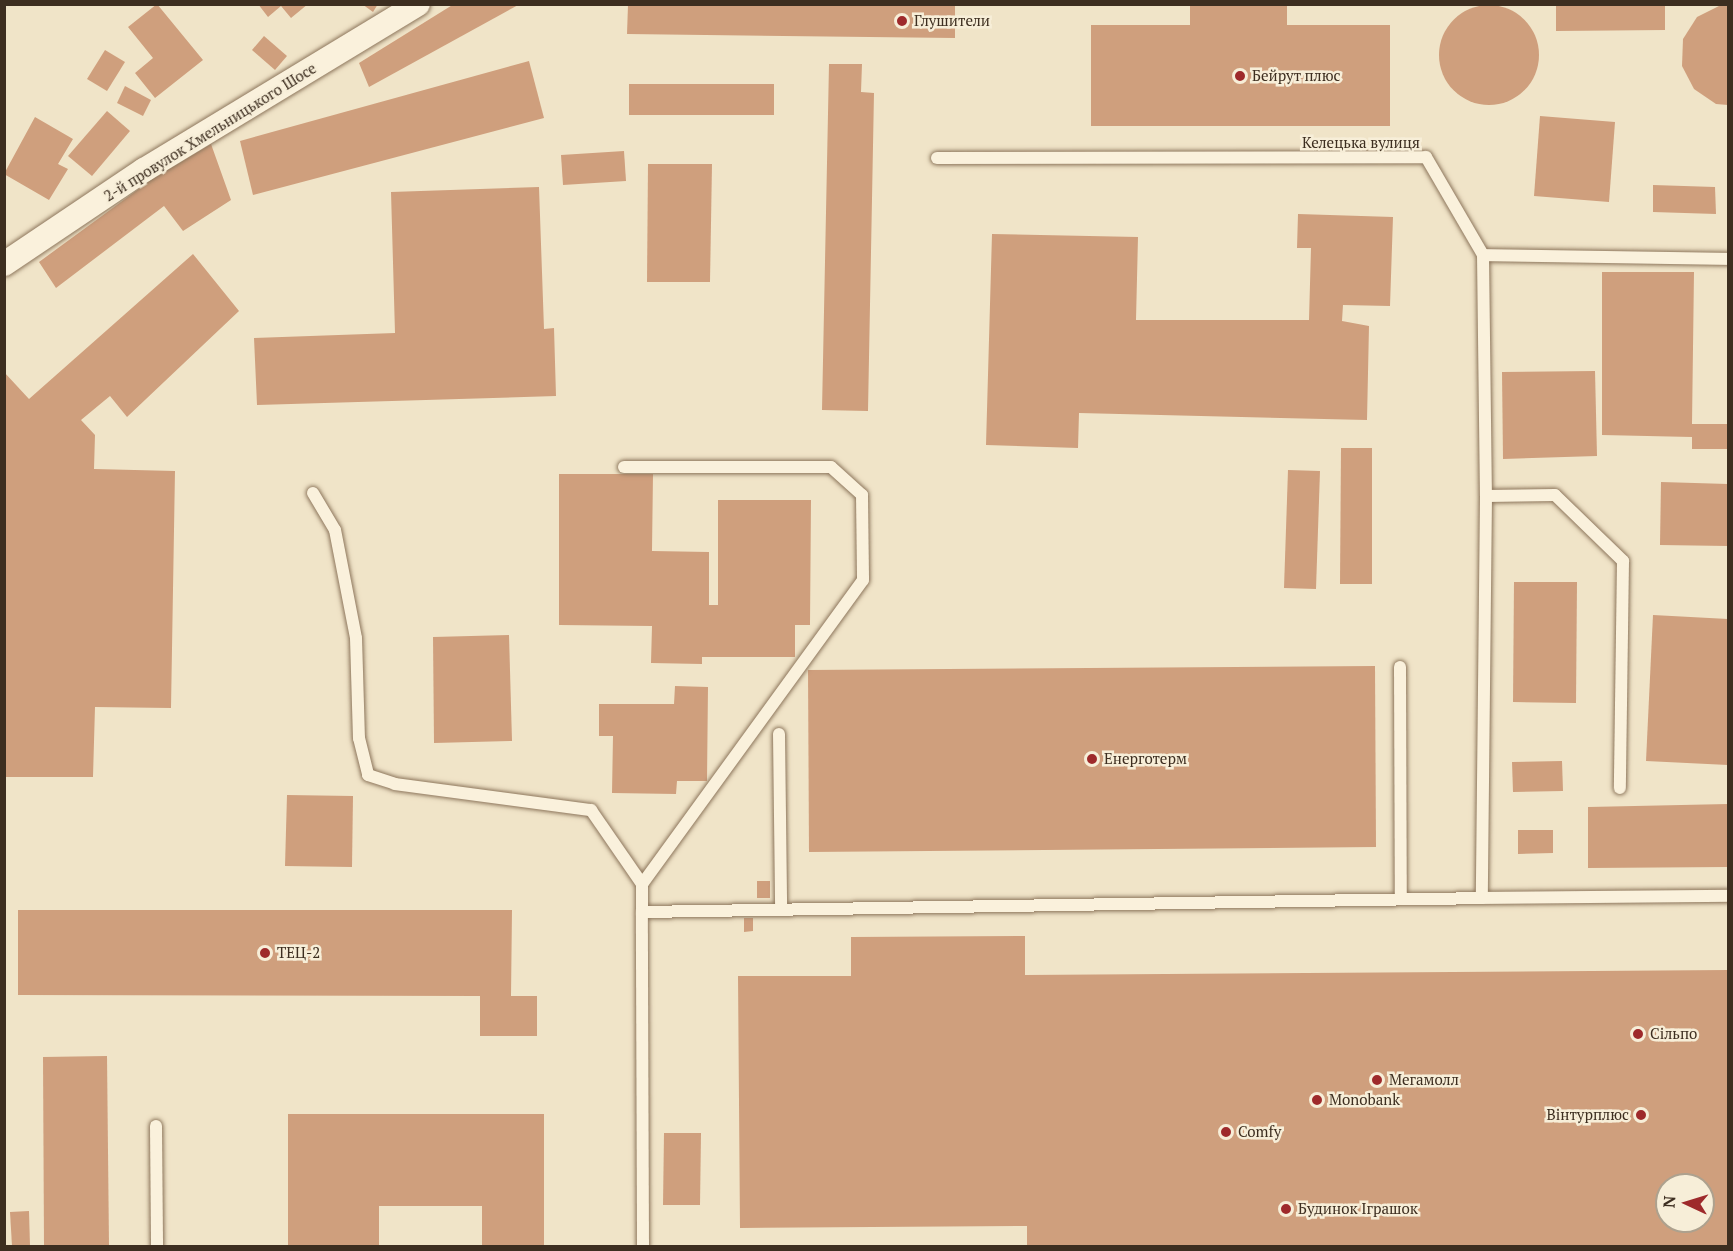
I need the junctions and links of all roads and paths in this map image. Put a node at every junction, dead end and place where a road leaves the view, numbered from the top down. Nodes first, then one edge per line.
1 (418, 4) edge
2 (938, 158) dead end
3 (1483, 255) junction
4 (1728, 259) edge
5 (4, 264) edge
6 (624, 467) dead end
7 (313, 493) dead end
8 (1486, 496) junction
9 (1400, 667) dead end
10 (779, 734) dead end
11 (1620, 788) dead end
12 (642, 884) junction
13 (1728, 896) edge
14 (1401, 897) junction
15 (1482, 898) junction
16 (781, 909) junction
17 (642, 912) junction
18 (156, 1126) dead end
19 (157, 1246) edge
20 (643, 1246) edge

1 - 5 street, 2-й провулок Хмельницького Шосе
2 - 3 lane, Келецька вулиця
3 - 4 lane
3 - 8 lane
6 - 12 lane
7 - 12 lane
8 - 11 lane
8 - 15 lane
9 - 14 lane
10 - 16 lane
12 - 17 lane
13 - 15 lane
14 - 15 lane
14 - 16 lane
16 - 17 lane
17 - 20 lane
18 - 19 lane

